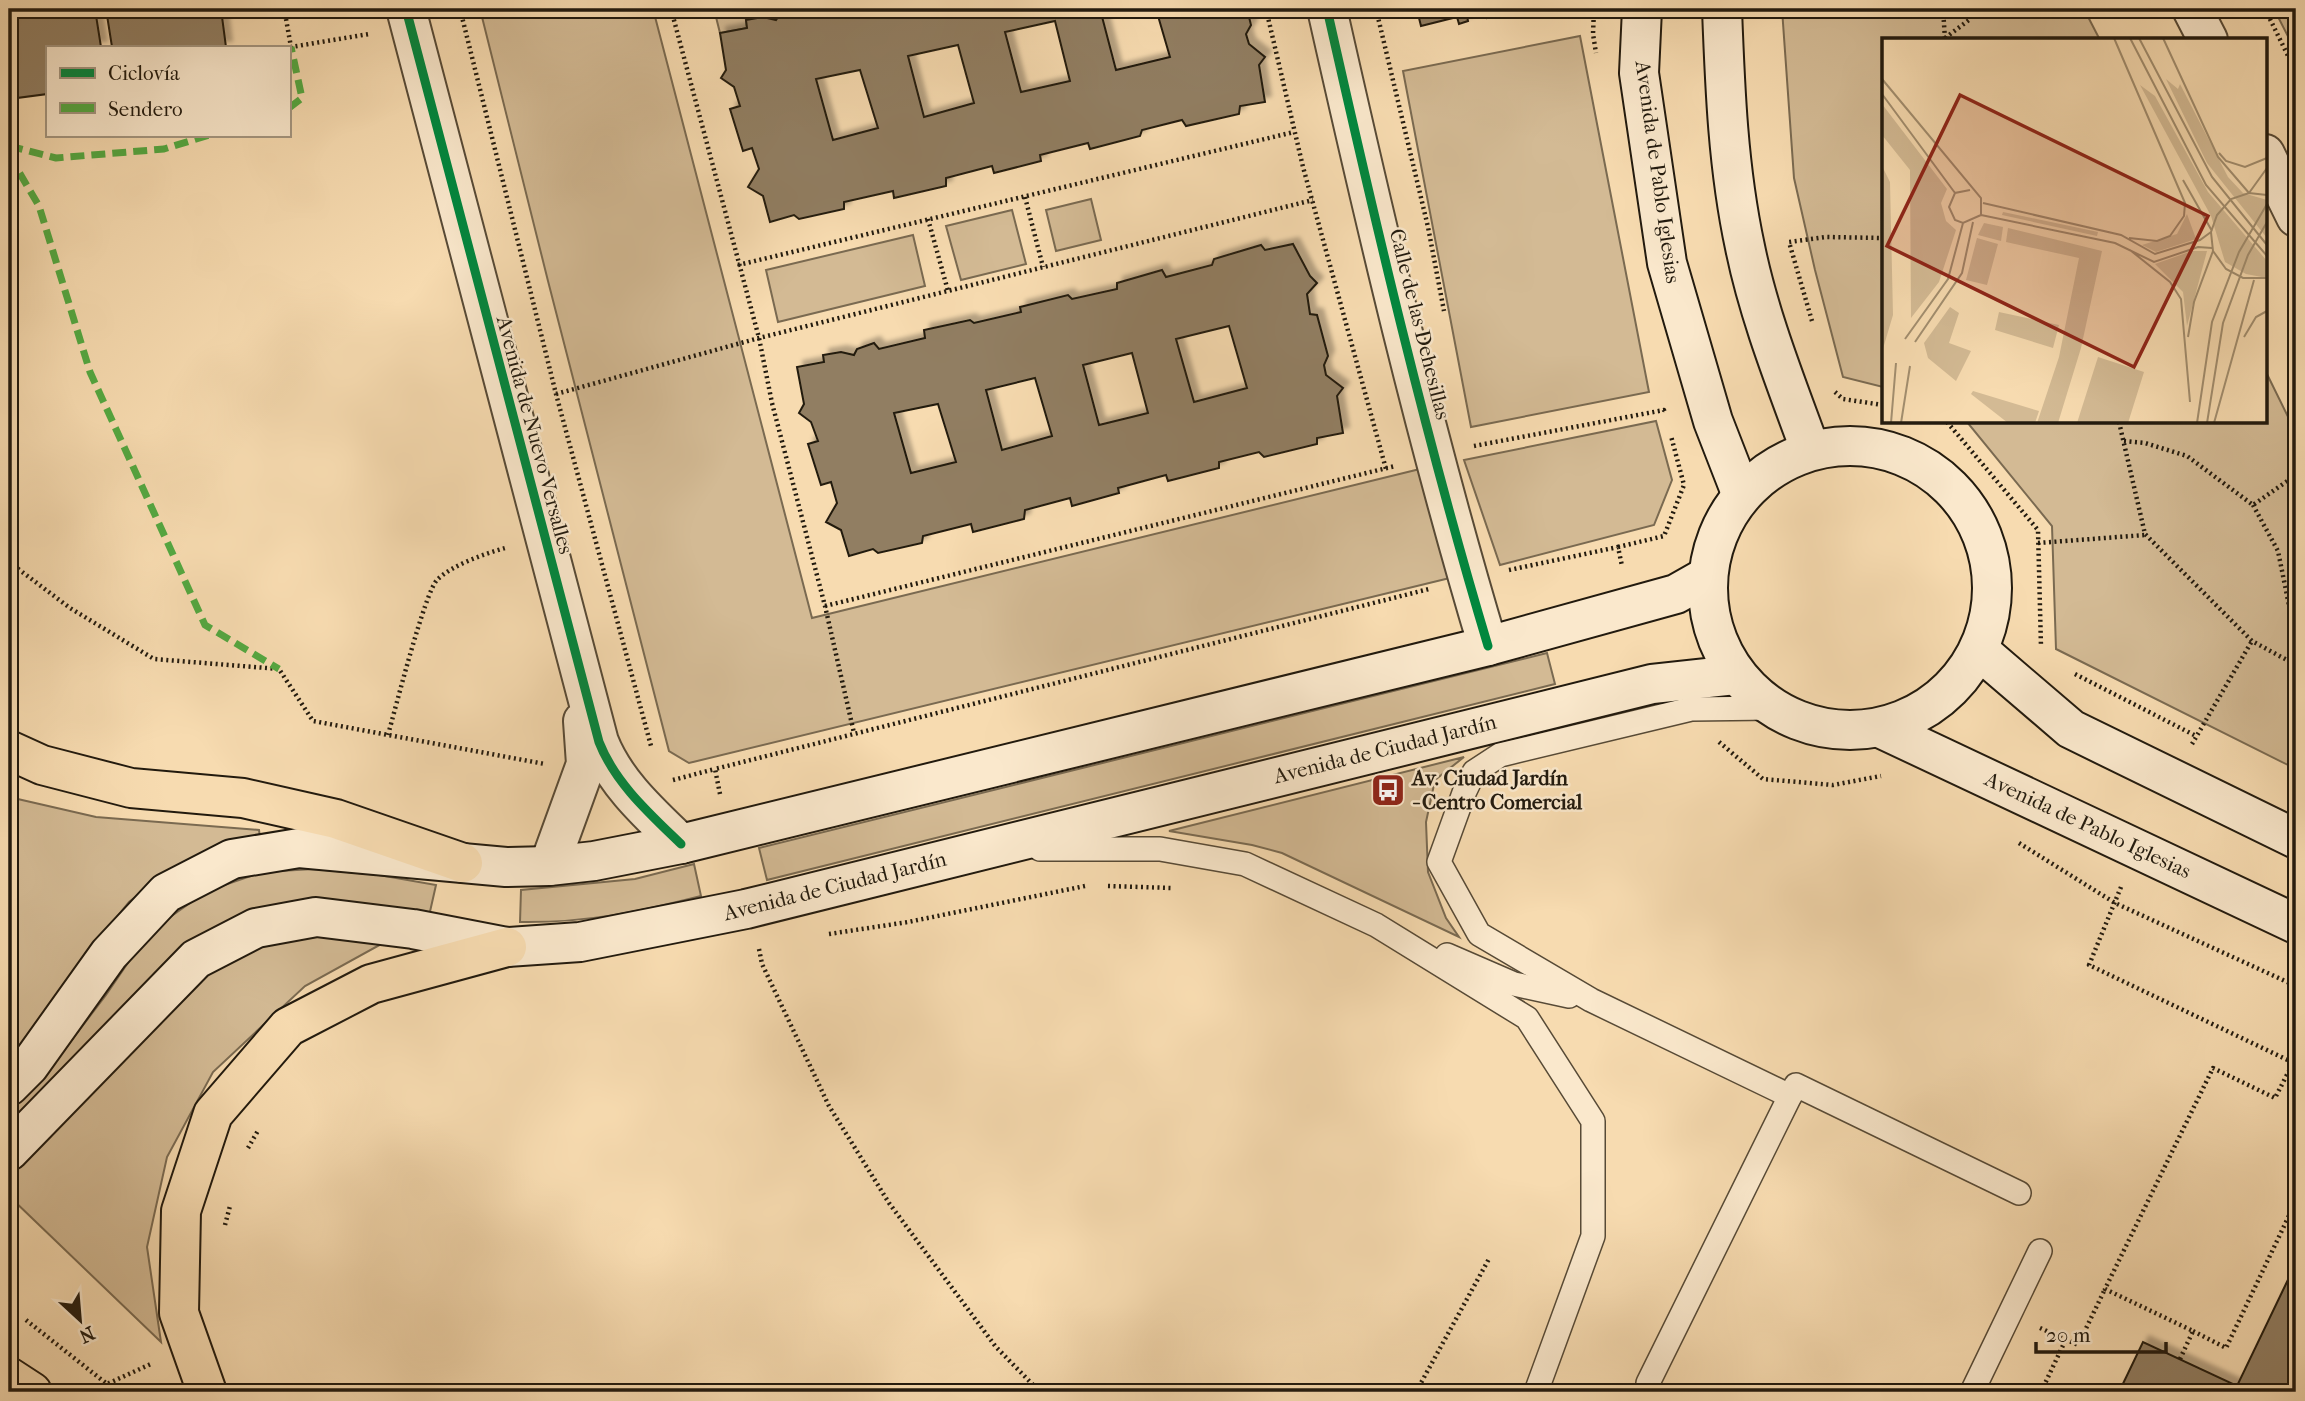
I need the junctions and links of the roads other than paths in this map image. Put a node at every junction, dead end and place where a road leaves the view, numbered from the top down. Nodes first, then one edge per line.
1 (406, 9) edge
2 (1326, 9) edge
3 (1642, 9) edge
4 (1721, 9) edge
5 (2192, 9) edge
6 (2207, 38) edge
7 (2266, 156) edge
8 (2296, 217) edge
9 (1810, 449) junction
10 (1741, 493) junction
11 (1706, 577) junction
12 (1488, 646) junction
13 (1980, 651) junction
14 (580, 674) junction
15 (1735, 675) junction
16 (1772, 708) junction
17 (1880, 728) junction
18 (9, 750) edge
19 (2296, 839) edge
20 (681, 844) junction
21 (988, 848) junction
22 (463, 863) junction
23 (548, 866) junction
24 (2296, 924) edge
25 (1376, 925) junction
26 (507, 947) junction
27 (1591, 1000) junction
28 (9, 1086) edge
29 (1793, 1091) junction
30 (9, 1151) edge
31 (2019, 1193) dead end
32 (2040, 1251) dead end
33 (9, 1377) edge
34 (1648, 1389) edge
35 (32, 1392) edge
36 (208, 1392) edge
37 (1536, 1392) edge
38 (1972, 1392) edge

1 - 14 main road, Avenida de Nuevo Versalles
2 - 12 main road, Calle de las Dehesillas
3 - 10 main road, Avenida de Pablo Iglesias
4 - 9 main road
5 - 6 main road
7 - 8 main road
9 - 10 main road
9 - 13 main road
10 - 11 main road
11 - 12 main road
11 - 15 main road
12 - 20 main road
13 - 17 main road
13 - 19 main road
14 - 20 main road, Avenida de Nuevo Versalles
14 - 23 main road, Avenida de Nuevo Versalles
15 - 16 main road
15 - 21 main road, Avenida de Ciudad Jardín
16 - 17 main road
16 - 27 lane
17 - 24 main road, Avenida de Pablo Iglesias
18 - 22 highway
20 - 23 main road
21 - 25 lane
21 - 26 main road, Avenida de Ciudad Jardín
22 - 23 main road
22 - 28 main road
25 - 27 lane
25 - 37 lane
26 - 30 main road, Avenida de Ciudad Jardín
26 - 36 highway
27 - 29 lane
29 - 31 lane
29 - 34 lane
32 - 38 lane
33 - 35 highway

